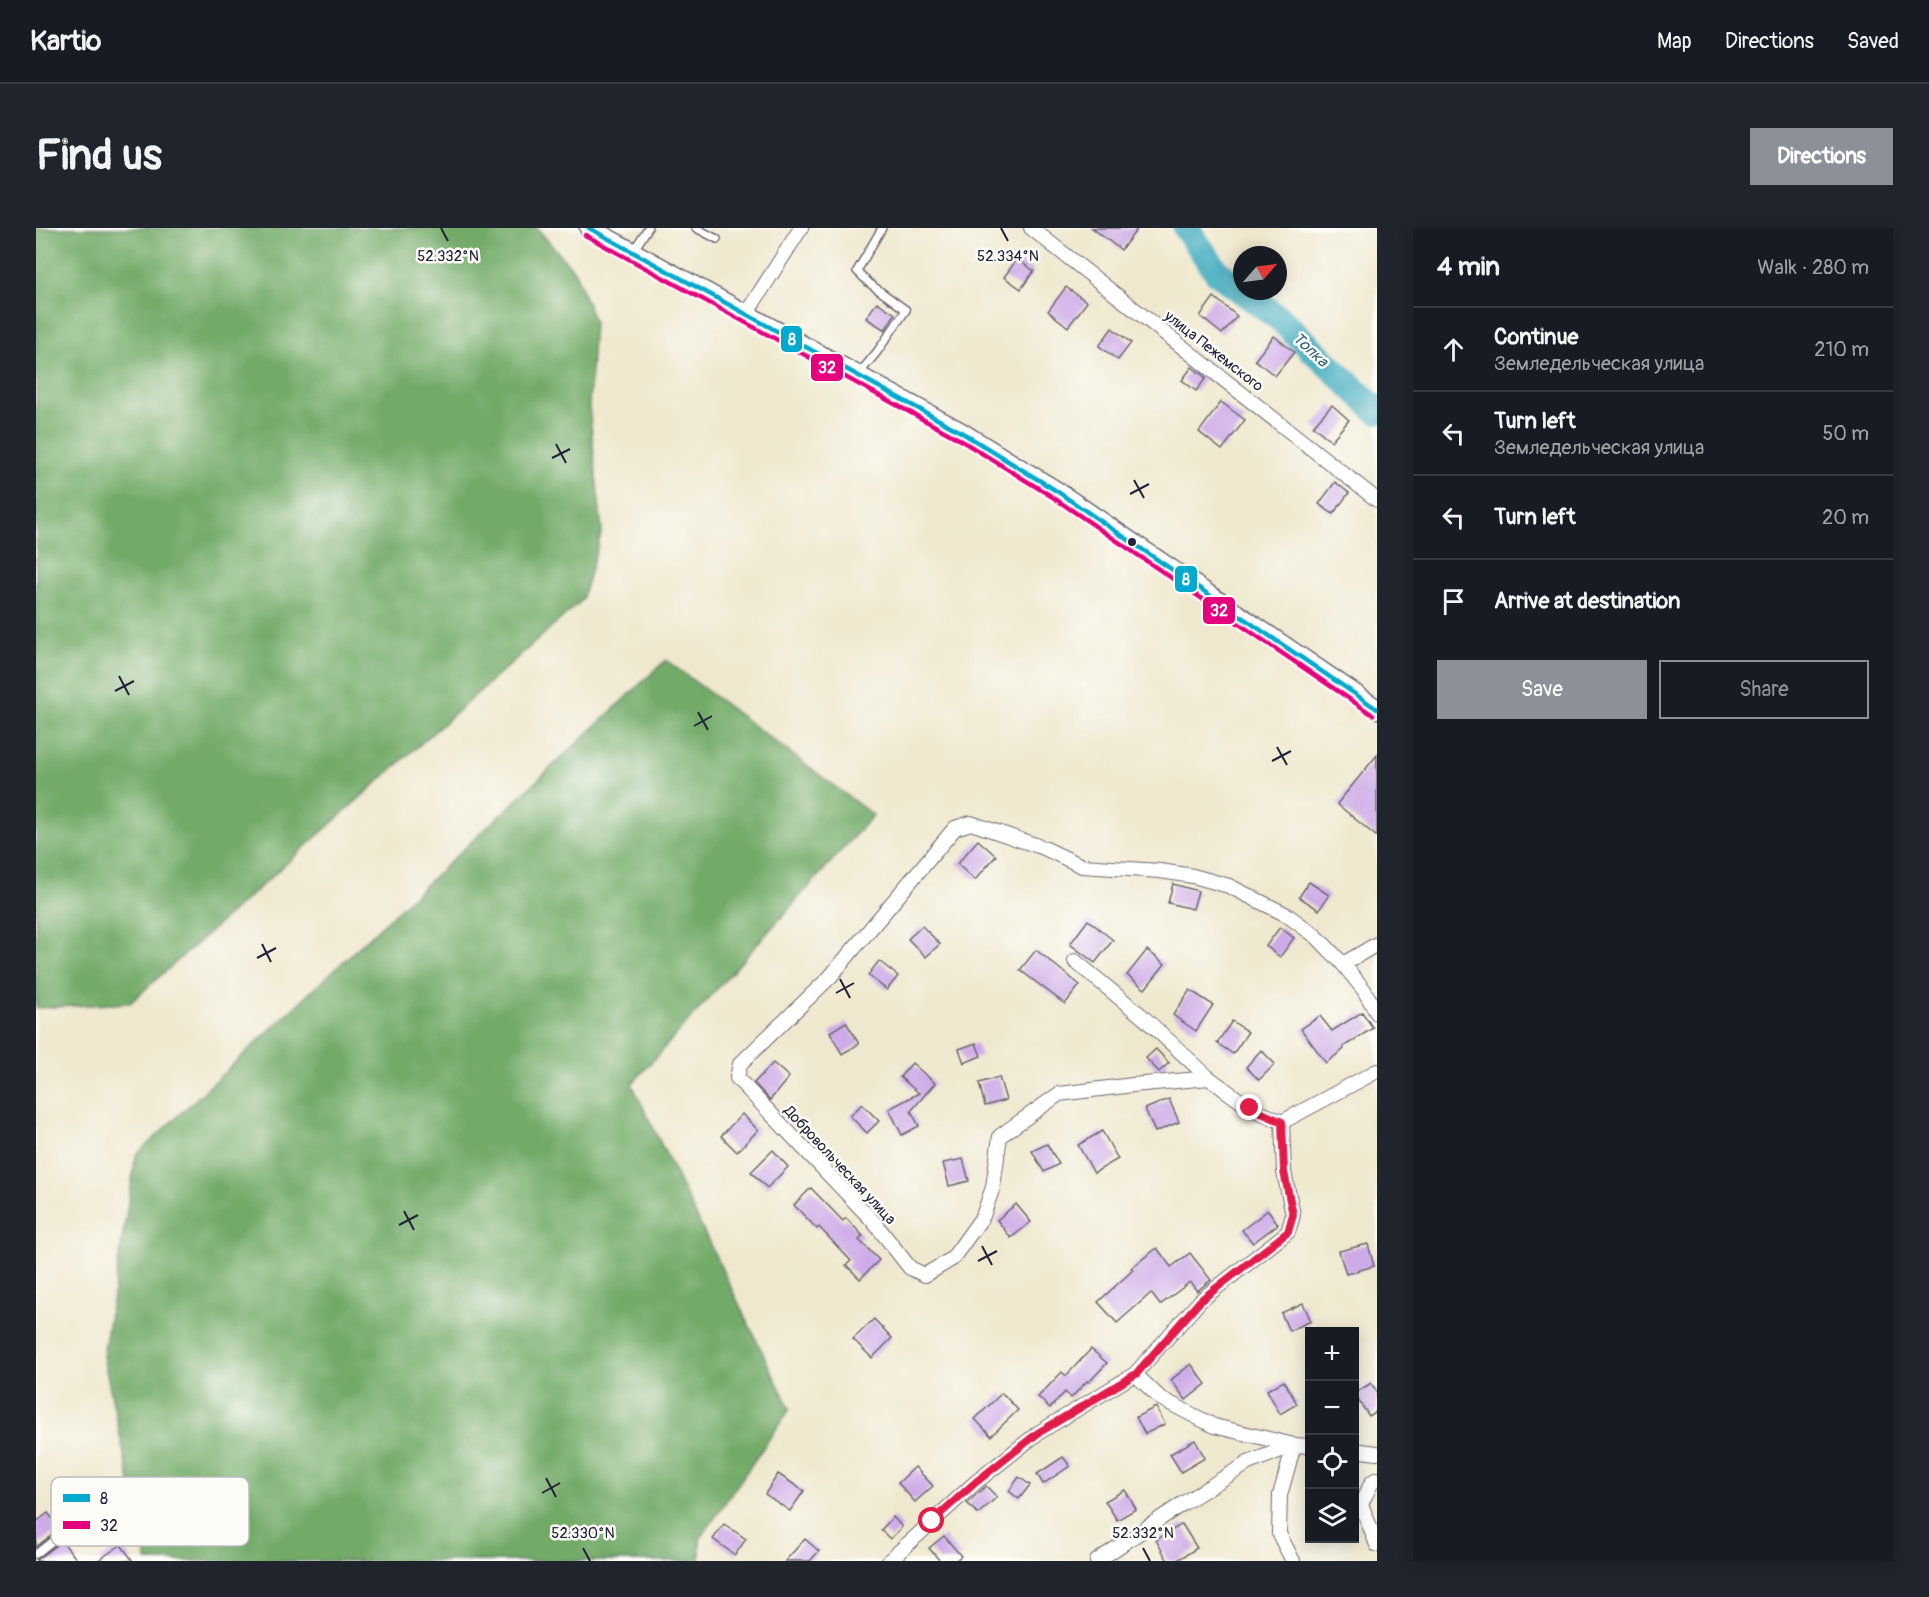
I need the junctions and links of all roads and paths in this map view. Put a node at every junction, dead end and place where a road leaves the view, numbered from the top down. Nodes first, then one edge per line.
1 (589, 228) edge
2 (648, 228) edge
3 (696, 228) edge
4 (801, 228) edge
5 (882, 228) edge
6 (1031, 228) edge
7 (609, 233) edge
8 (717, 239) dead end
9 (633, 252) junction
10 (746, 314) junction
11 (858, 375) junction
12 (1377, 500) edge
13 (1377, 708) edge
14 (1377, 944) edge
15 (1075, 961) dead end
16 (1343, 964) junction
17 (1377, 1013) edge
18 (1377, 1071) edge
19 (1209, 1078) junction
20 (1282, 1122) junction
21 (1136, 1374) junction
22 (1294, 1445) junction
23 (1305, 1446) edge
24 (1359, 1451) edge
25 (1377, 1453) edge
26 (1377, 1479) edge
27 (51, 1542) edge
28 (1377, 1545) edge
29 (36, 1554) edge
30 (889, 1561) edge
31 (1096, 1561) edge
32 (1293, 1561) edge

1 - 7 street
2 - 9 lane
3 - 8 lane
4 - 10 street
5 - 11 lane
6 - 12 street, улица Пежемского
7 - 9 street
9 - 10 street
10 - 11 street
11 - 13 street
14 - 16 street
15 - 19 street
16 - 17 street
16 - 19 street, Добровольческая улица
18 - 20 street
19 - 20 street
20 - 21 street
21 - 22 street
21 - 30 street
22 - 23 street
22 - 31 street
22 - 32 street
24 - 25 street
26 - 28 street
27 - 29 lane

